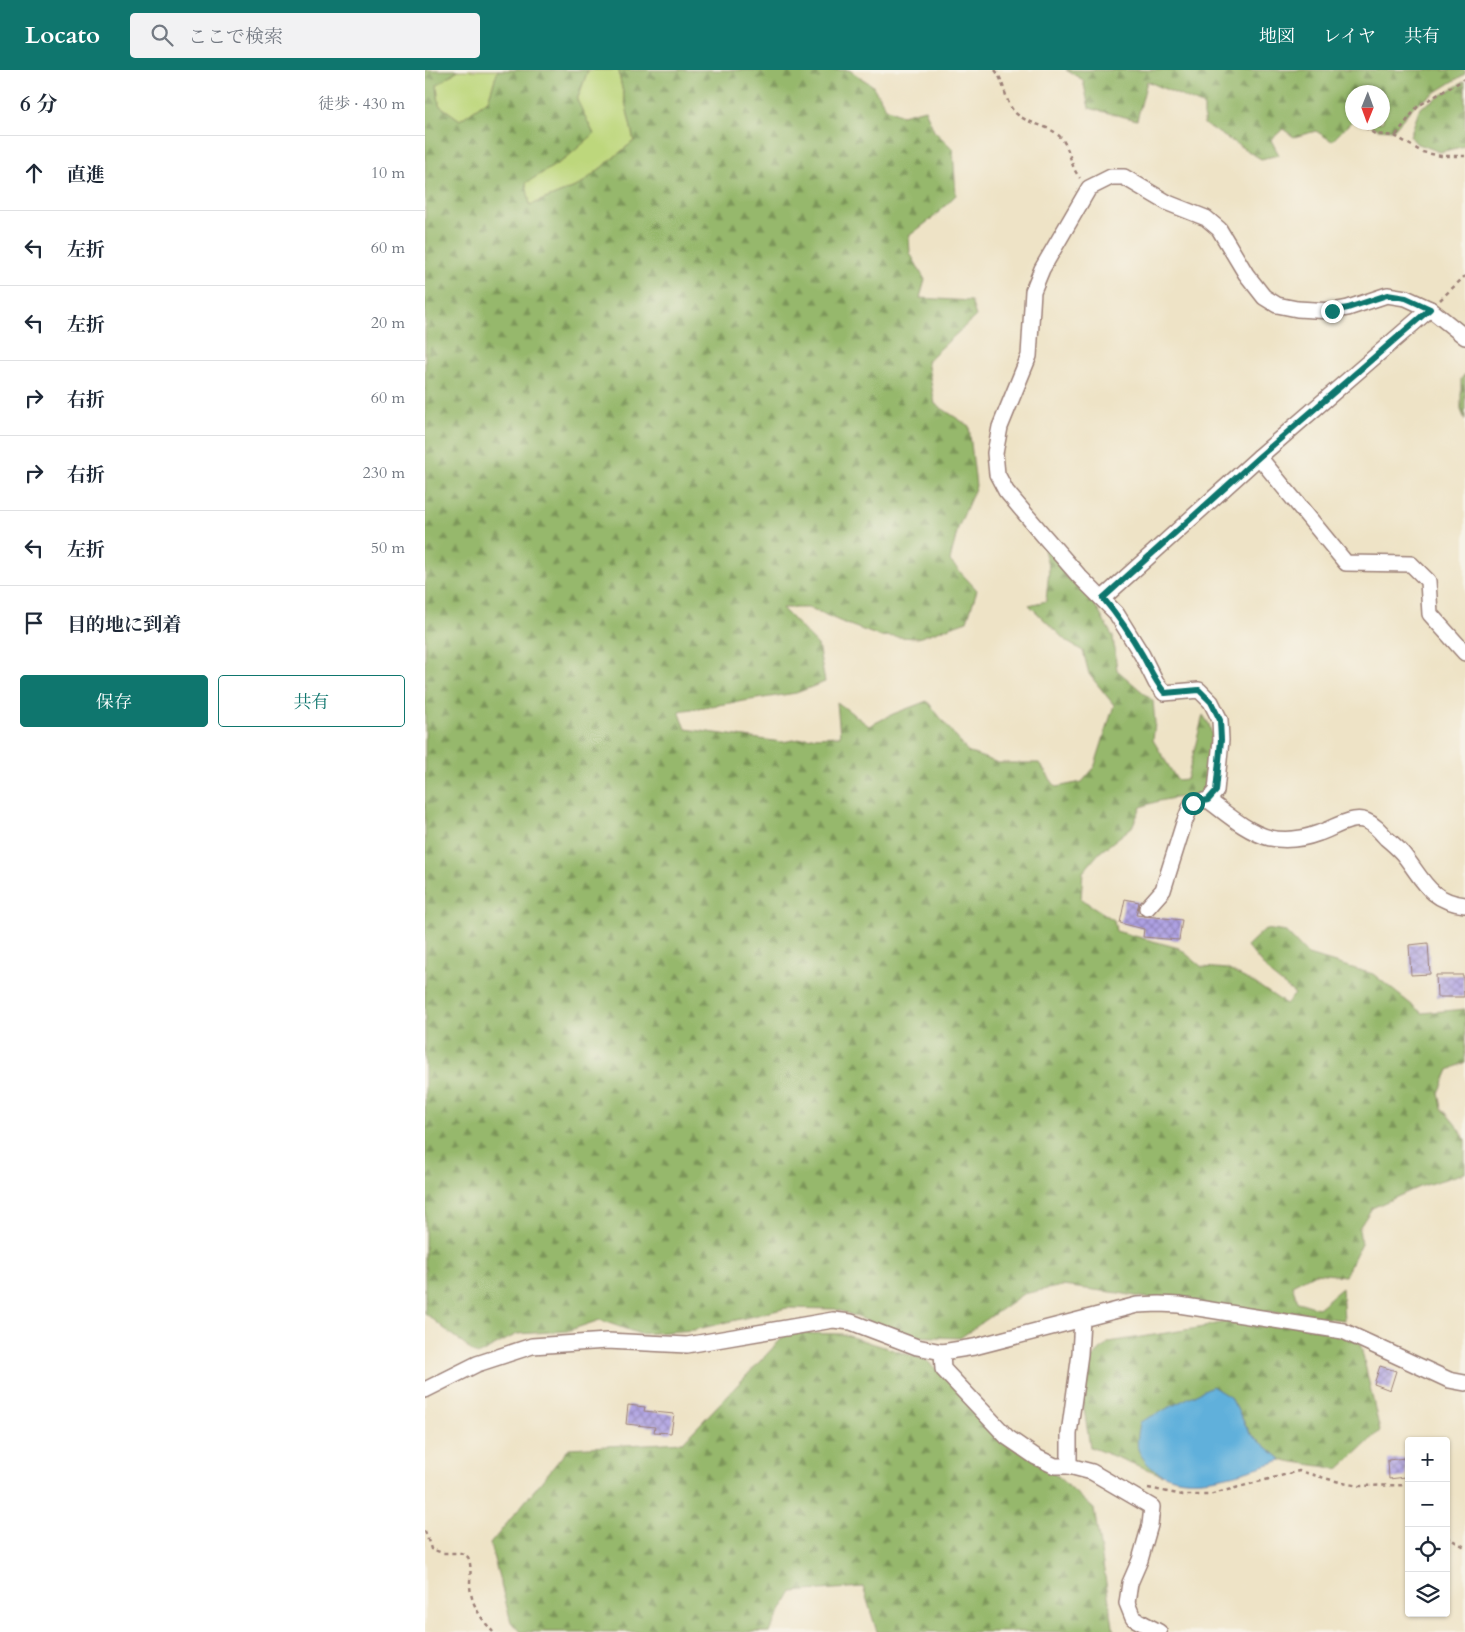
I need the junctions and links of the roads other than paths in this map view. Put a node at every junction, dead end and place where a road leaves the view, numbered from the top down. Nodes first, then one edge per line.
1 (1430, 309) junction
2 (1465, 337) edge
3 (1259, 457) junction
4 (1103, 598) junction
5 (1465, 653) edge
6 (1208, 800) junction
7 (1465, 905) edge
8 (1147, 908) dead end
9 (1465, 911) edge
10 (1465, 916) edge
11 (1082, 1320) junction
12 (941, 1352) junction
13 (1465, 1383) edge
14 (425, 1390) edge
15 (1069, 1466) junction
16 (1159, 1632) edge

1 - 2 street
1 - 3 street
1 - 4 street
3 - 4 street
3 - 5 street
4 - 6 street
6 - 7 street
6 - 8 street
9 - 10 street
11 - 12 street
11 - 13 street
11 - 15 street
12 - 14 street
12 - 15 street
15 - 16 street

